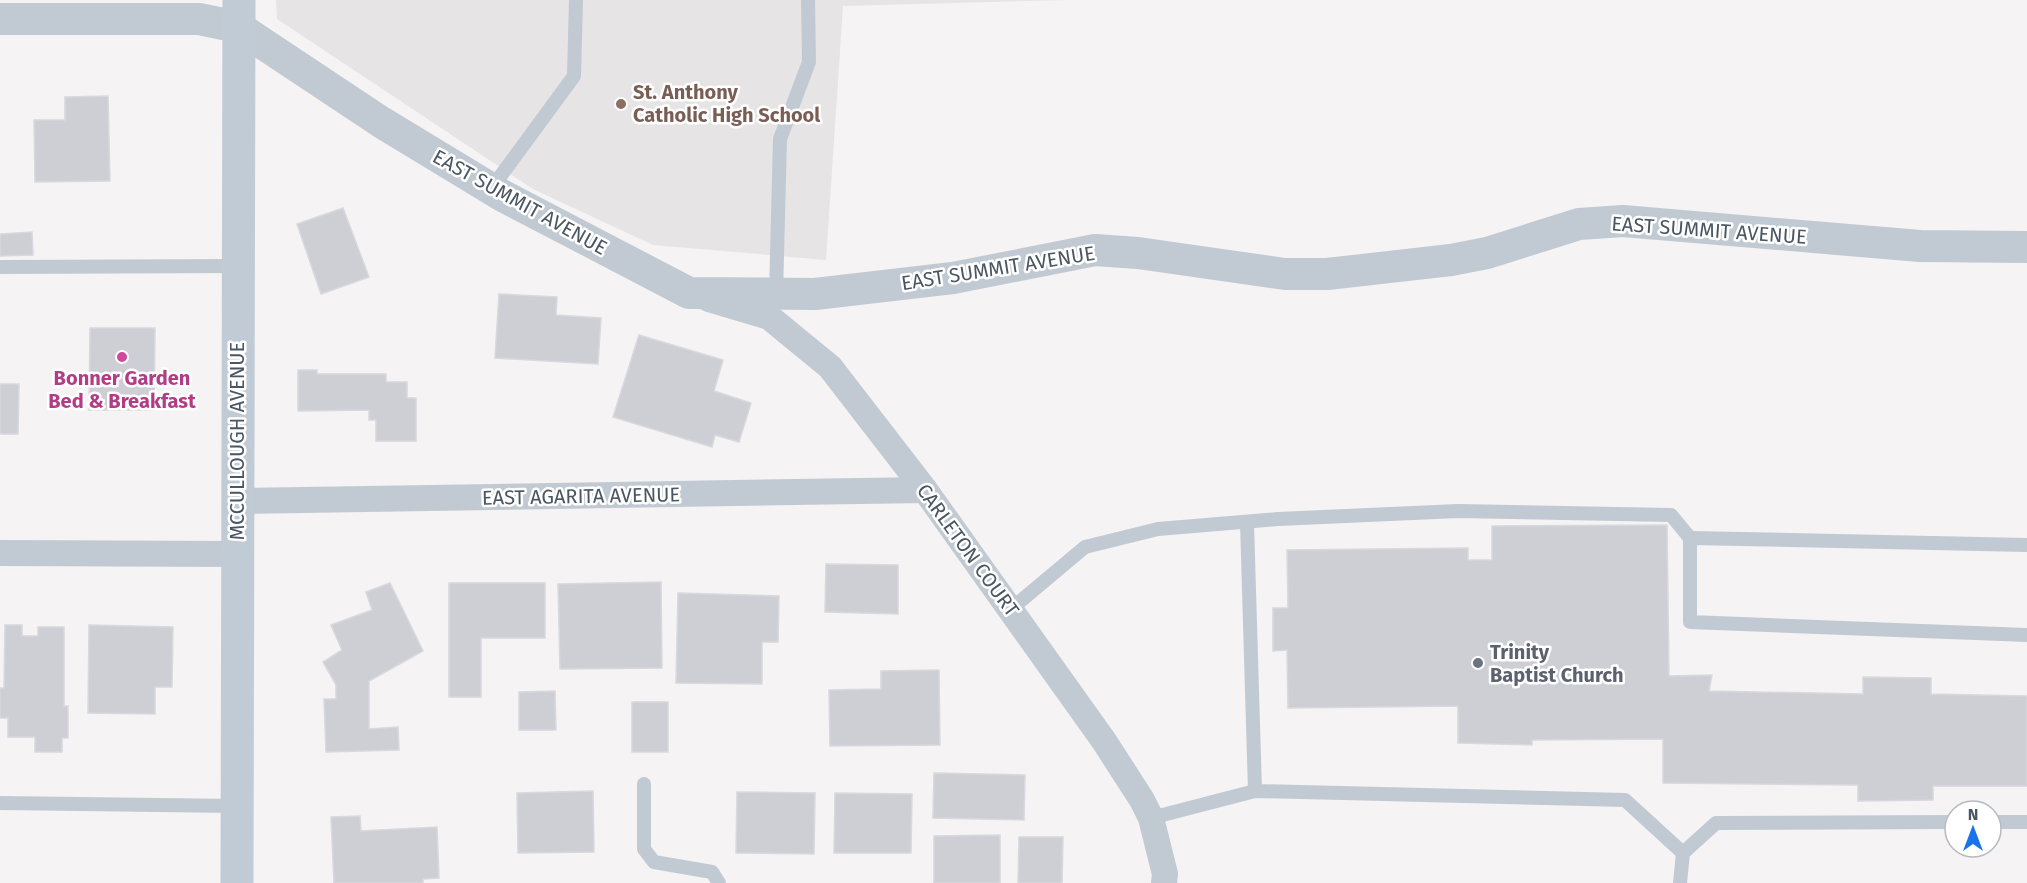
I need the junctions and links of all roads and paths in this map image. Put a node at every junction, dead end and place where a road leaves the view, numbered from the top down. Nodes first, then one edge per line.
1 (576, 0) edge
2 (808, 0) edge
3 (238, 14) edge
4 (0, 19) edge
5 (491, 189) junction
6 (2027, 247) edge
7 (238, 266) junction
8 (0, 267) edge
9 (688, 293) junction
10 (776, 294) junction
11 (925, 490) junction
12 (237, 501) junction
13 (1247, 523) junction
14 (1690, 538) junction
15 (2027, 546) edge
16 (0, 553) edge
17 (237, 554) junction
18 (1011, 609) junction
19 (2027, 635) edge
20 (644, 784) dead end
21 (1255, 791) junction
22 (0, 802) edge
23 (237, 806) junction
24 (1150, 818) junction
25 (1943, 822) edge
26 (2003, 822) edge
27 (2027, 822) edge
28 (1683, 853) junction
29 (237, 883) edge
30 (719, 883) edge
31 (1164, 883) edge
32 (1680, 883) edge

1 - 5 lane
2 - 10 lane
3 - 4 street, EAST SUMMIT AVENUE
3 - 5 street, EAST SUMMIT AVENUE
3 - 7 main road, MCCULLOUGH AVENUE
5 - 9 street, EAST SUMMIT AVENUE
6 - 10 street, EAST SUMMIT AVENUE
7 - 8 lane
7 - 12 main road, MCCULLOUGH AVENUE
9 - 10 street, EAST SUMMIT AVENUE
9 - 11 street, CARLETON COURT
11 - 12 street, EAST AGARITA AVENUE
11 - 18 street, CARLETON COURT
12 - 17 main road, MCCULLOUGH AVENUE
13 - 14 lane
13 - 18 lane
13 - 21 lane
14 - 15 lane
14 - 19 lane
16 - 17 street
17 - 23 main road, MCCULLOUGH AVENUE
18 - 24 street, CARLETON COURT
20 - 30 lane
21 - 24 lane
21 - 28 lane
22 - 23 lane
23 - 29 main road, MCCULLOUGH AVENUE
24 - 31 street, CARLETON COURT
25 - 28 lane
26 - 27 lane
28 - 32 lane

